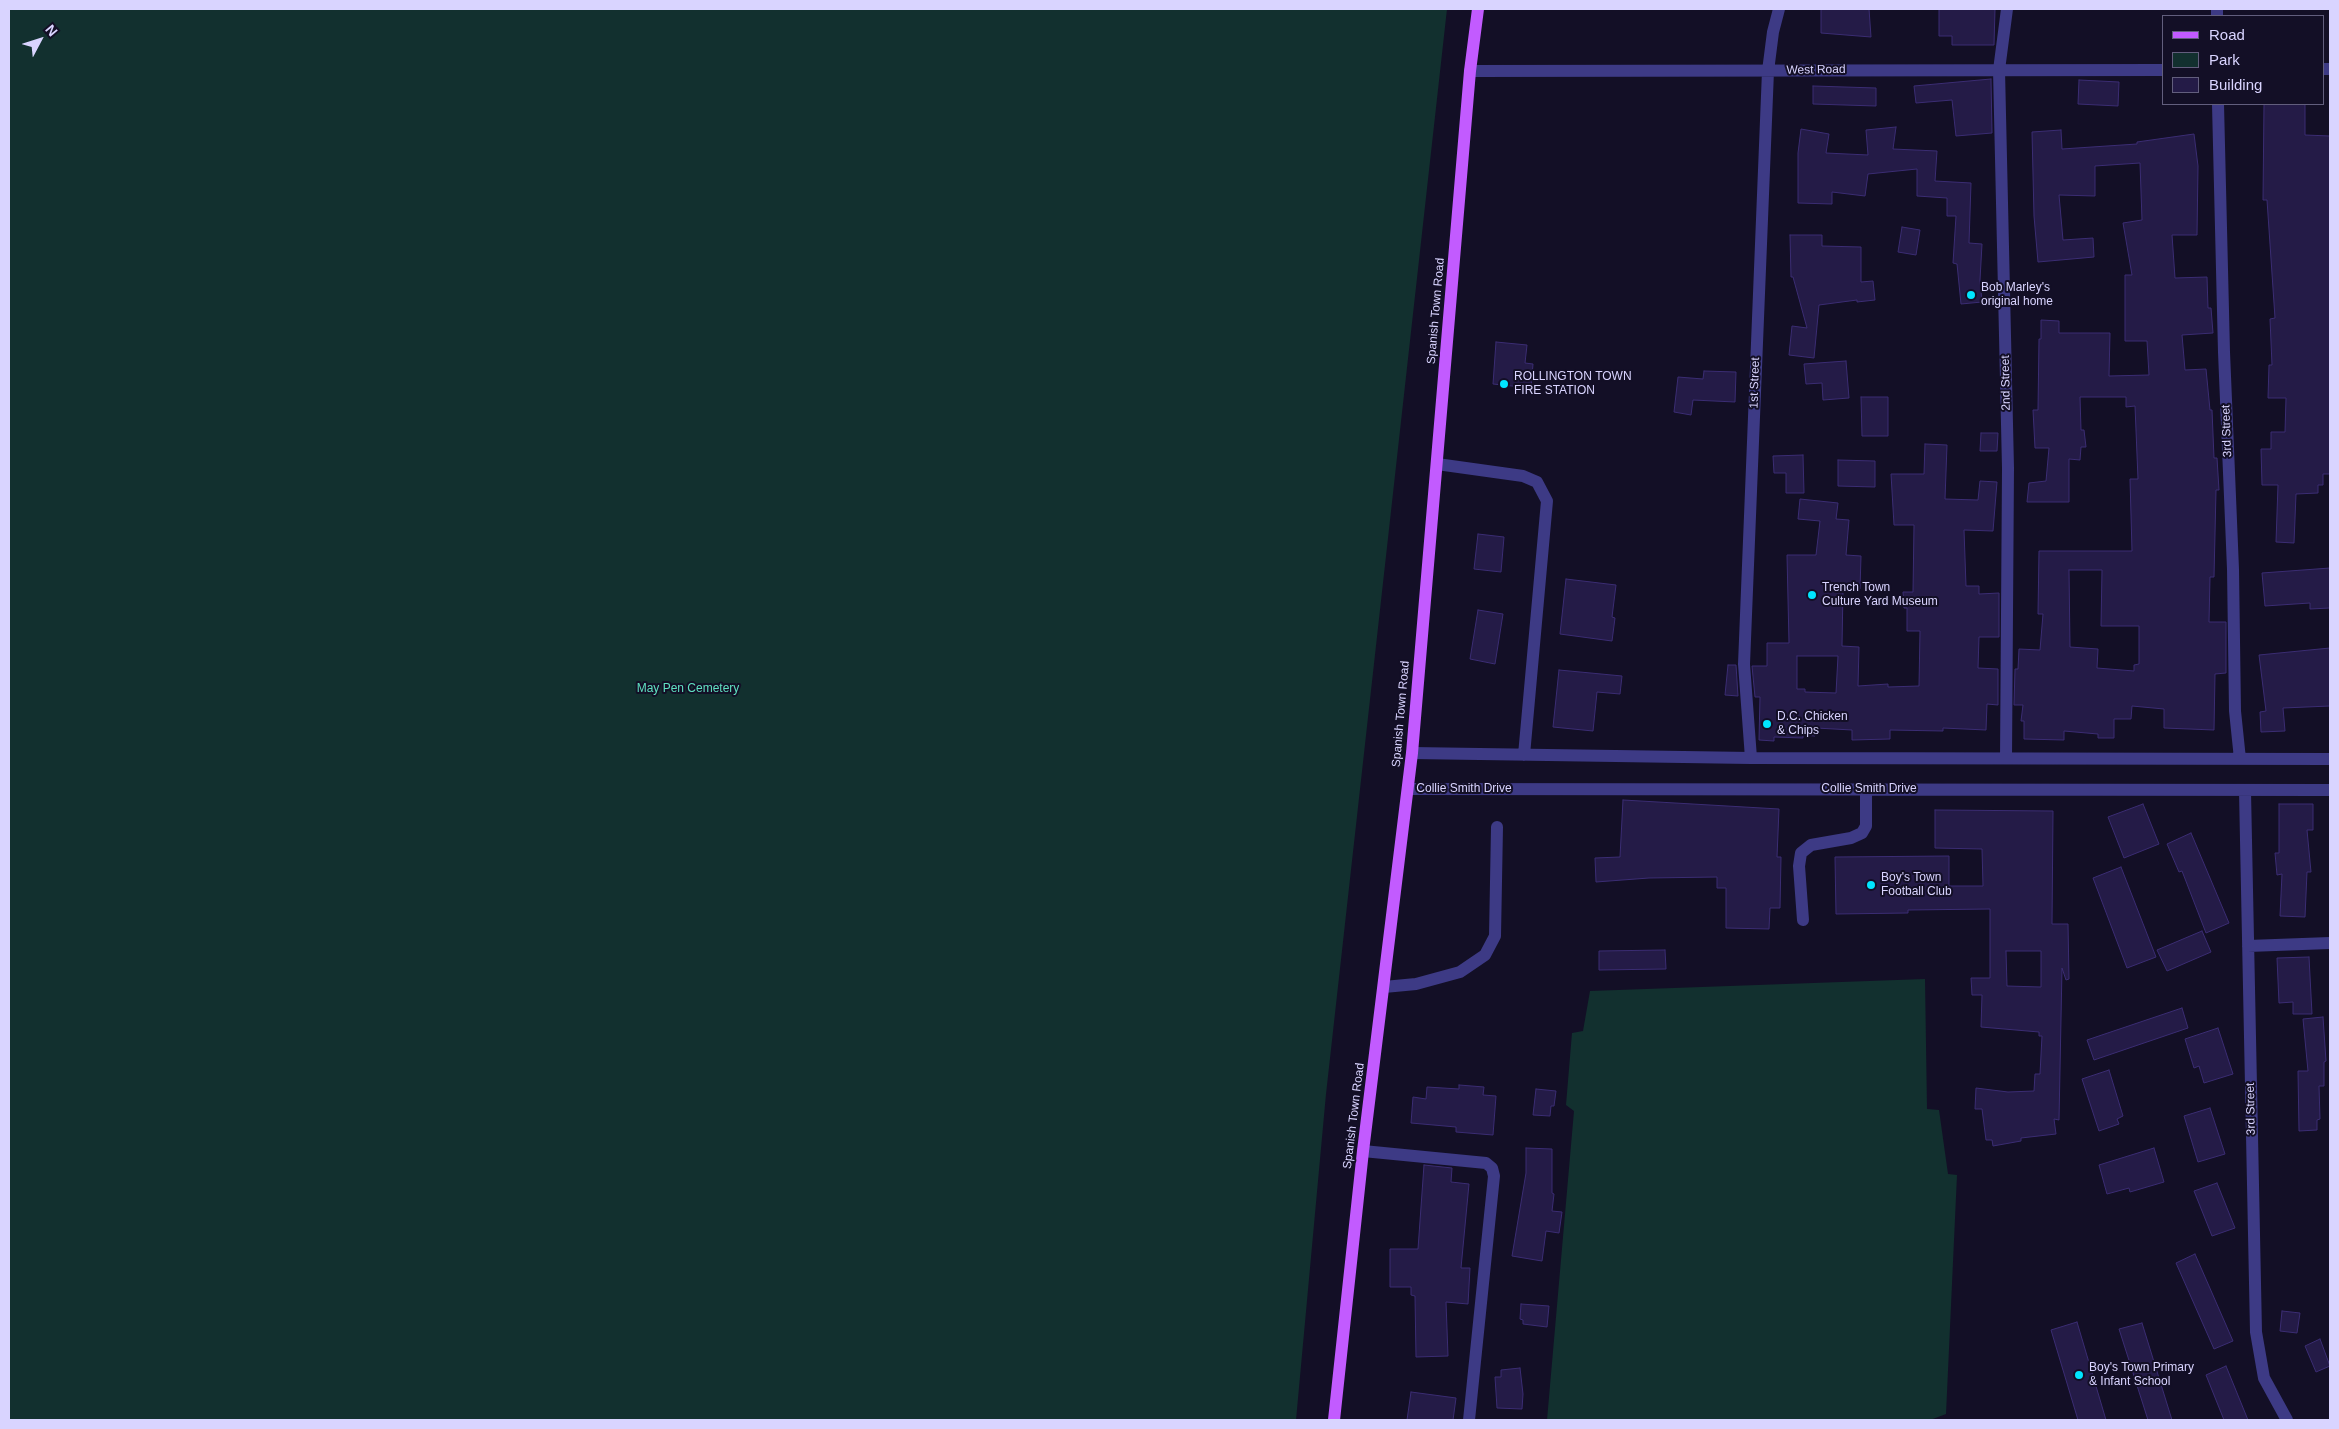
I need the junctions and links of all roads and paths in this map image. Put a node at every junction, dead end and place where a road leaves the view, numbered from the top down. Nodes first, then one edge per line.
1 (1478, 9) edge
2 (1779, 9) edge
3 (2007, 9) edge
4 (1999, 70) junction
5 (2162, 70) edge
6 (1470, 71) junction
7 (1768, 71) junction
8 (2218, 105) edge
9 (1437, 464) junction
10 (1412, 754) junction
11 (1524, 755) junction
12 (1751, 758) junction
13 (2006, 758) junction
14 (2240, 759) junction
15 (2330, 759) edge
16 (1408, 789) junction
17 (1866, 790) junction
18 (2330, 790) edge
19 (2245, 791) junction
20 (1497, 827) dead end
21 (1803, 920) dead end
22 (2330, 943) edge
23 (2248, 946) junction
24 (1384, 987) junction
25 (1363, 1151) junction
26 (1334, 1420) edge
27 (1469, 1420) edge
28 (2287, 1420) edge

1 - 6 main road, Spanish Town Road
2 - 7 street, 1st Street
3 - 4 street, 2nd Street
4 - 5 street, West Road
4 - 7 street, West Road
4 - 13 street, 2nd Street
6 - 7 street, West Road
6 - 9 main road, Spanish Town Road
7 - 12 street, 1st Street
8 - 14 street, 3rd Street
9 - 10 main road, Spanish Town Road
9 - 11 street
10 - 11 street
10 - 16 main road, Spanish Town Road
11 - 12 street
12 - 13 street
13 - 14 street
14 - 15 street
16 - 17 street, Collie Smith Drive
16 - 24 main road, Spanish Town Road
17 - 19 street, Collie Smith Drive
17 - 21 street
18 - 19 street, Collie Smith Drive
19 - 23 street, 3rd Street
20 - 24 street
22 - 23 street
23 - 28 street, 3rd Street
24 - 25 main road, Spanish Town Road
25 - 26 main road, Spanish Town Road
25 - 27 street

